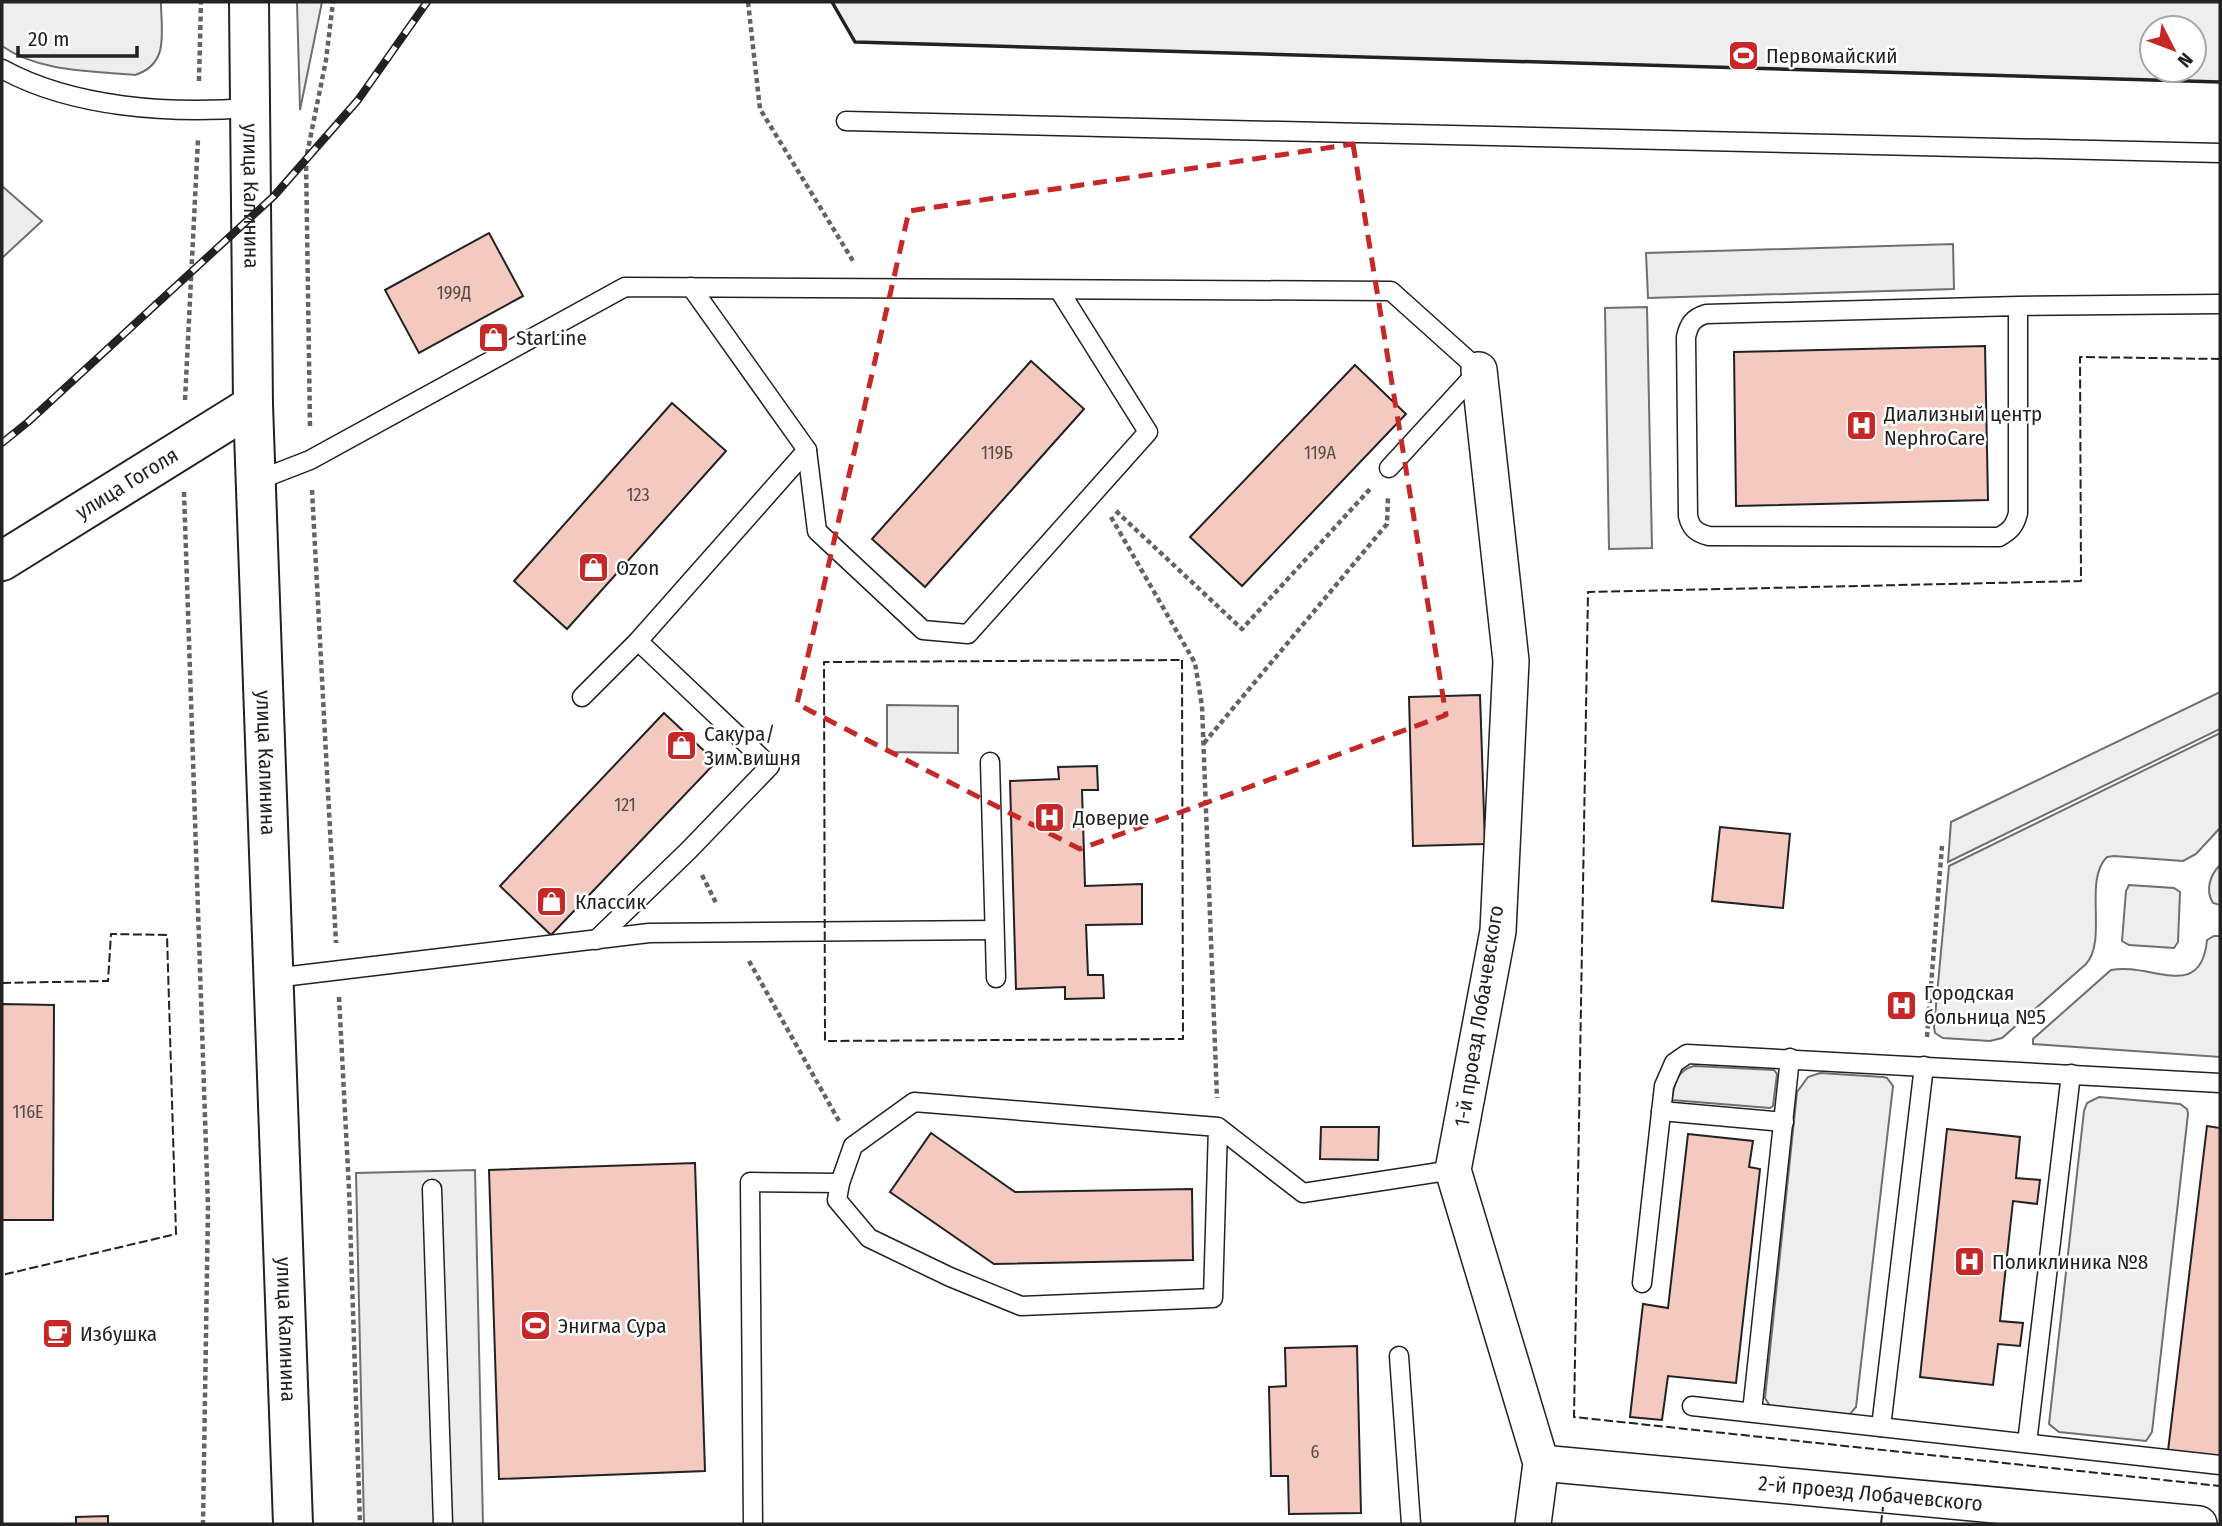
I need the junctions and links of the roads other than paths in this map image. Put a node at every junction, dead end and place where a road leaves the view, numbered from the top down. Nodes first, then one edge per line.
1 (249, 2) edge
2 (2, 69) edge
3 (249, 108) junction
4 (846, 121) dead end
5 (2220, 153) edge
6 (691, 288) junction
7 (1059, 290) junction
8 (2220, 304) edge
9 (2018, 306) junction
10 (1479, 370) junction
11 (253, 405) junction
12 (807, 450) junction
13 (1389, 468) road end
14 (256, 481) junction
15 (2, 562) edge
16 (638, 641) junction
17 (582, 697) dead end
18 (990, 761) dead end
19 (994, 930) junction
20 (596, 940) junction
21 (274, 978) junction
22 (996, 978) dead end
23 (1790, 1058) junction
24 (1924, 1066) junction
25 (2071, 1074) junction
26 (2220, 1083) edge
27 (1661, 1111) junction
28 (1784, 1122) junction
29 (1218, 1126) junction
30 (1453, 1170) junction
31 (840, 1183) junction
32 (432, 1189) dead end
33 (1642, 1283) dead end
34 (1399, 1356) dead end
35 (1692, 1405) dead end
36 (1752, 1412) junction
37 (1881, 1427) junction
38 (2027, 1443) junction
39 (1541, 1463) junction
40 (2220, 1465) edge
41 (293, 1524) edge
42 (443, 1524) edge
43 (753, 1524) edge
44 (1411, 1524) edge
45 (1533, 1524) edge
46 (2199, 1524) edge

1 - 3 main road, улица Калинина
2 - 3 lane
3 - 11 main road, улица Калинина
4 - 5 lane
6 - 7 lane
6 - 12 lane
6 - 14 lane
7 - 10 lane
7 - 12 lane
8 - 9 lane
9 - 9 lane
10 - 13 lane
10 - 30 street, 1-й проезд Лобачевского
11 - 14 main road, улица Калинина
11 - 15 main road, улица Гоголя
12 - 16 lane
14 - 21 main road, улица Калинина
16 - 17 lane
16 - 20 lane
18 - 19 lane
19 - 20 lane
19 - 22 lane
20 - 21 lane
21 - 41 main road, улица Калинина
23 - 24 lane
23 - 27 lane
23 - 28 lane
24 - 25 lane
24 - 37 lane
25 - 26 lane
25 - 38 lane
27 - 28 lane
27 - 33 lane
28 - 36 lane
29 - 30 lane
29 - 31 lane
29 - 31 lane
30 - 39 street, 1-й проезд Лобачевского
31 - 43 lane
32 - 42 lane
34 - 44 lane
35 - 36 lane
36 - 37 lane
37 - 38 lane
38 - 40 lane
39 - 45 street, 1-й проезд Лобачевского
39 - 46 street, 2-й проезд Лобачевского

